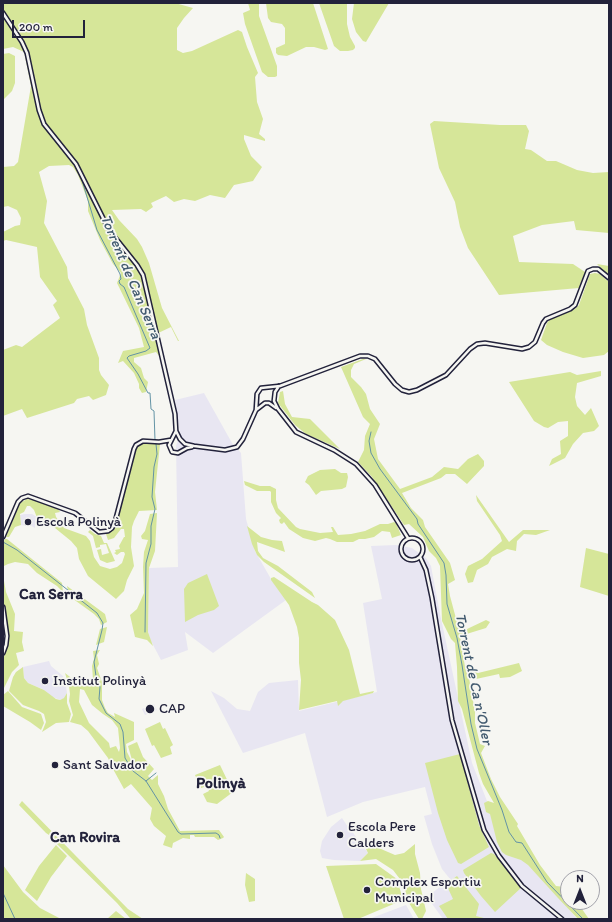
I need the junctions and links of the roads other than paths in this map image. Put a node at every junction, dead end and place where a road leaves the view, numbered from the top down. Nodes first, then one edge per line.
1 (3, 13) edge
2 (609, 278) edge
3 (280, 386) junction
4 (268, 387) junction
5 (274, 395) junction
6 (258, 398) junction
7 (273, 399) junction
8 (269, 403) junction
9 (265, 404) junction
10 (278, 409) junction
11 (256, 410) junction
12 (176, 431) junction
13 (180, 439) junction
14 (172, 440) junction
15 (160, 442) junction
16 (183, 442) junction
17 (194, 446) junction
18 (169, 447) junction
19 (183, 450) junction
20 (3, 537) edge
21 (408, 538) junction
22 (420, 557) junction
23 (3, 607) edge
24 (3, 653) edge
25 (562, 919) edge

1 - 12 main road
2 - 3 main road
3 - 4 main road
3 - 5 main road
4 - 5 main road
4 - 6 main road
5 - 7 main road
6 - 9 main road
6 - 11 main road
7 - 8 main road
7 - 10 main road
8 - 9 main road
8 - 10 main road
9 - 11 main road
10 - 21 main road
11 - 17 main road
12 - 13 main road
12 - 14 main road
13 - 14 main road
13 - 16 main road
14 - 15 main road
14 - 18 main road
15 - 18 main road
15 - 20 main road
16 - 17 main road
16 - 19 main road
17 - 19 main road
18 - 19 main road
21 - 22 main road
21 - 22 main road
22 - 25 main road
23 - 24 main road

